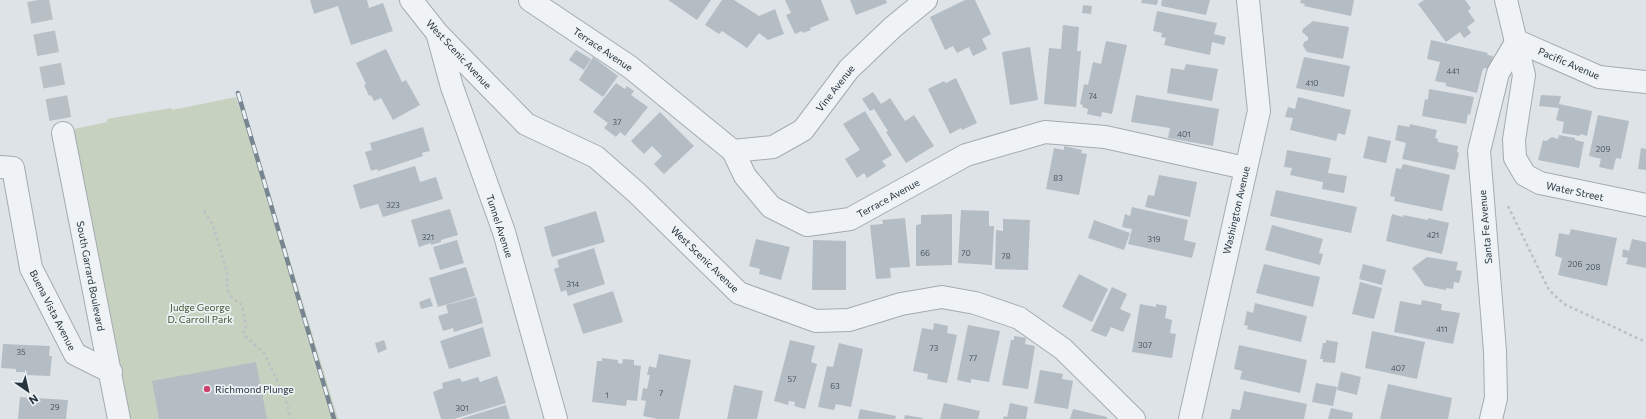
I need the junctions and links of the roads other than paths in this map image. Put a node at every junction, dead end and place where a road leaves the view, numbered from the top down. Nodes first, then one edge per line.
1 (411, 0) edge
2 (530, 0) edge
3 (926, 0) edge
4 (1248, 0) edge
5 (1506, 0) edge
6 (438, 34) junction
7 (1517, 41) junction
8 (1646, 82) edge
9 (63, 133) tunnel mouth
10 (733, 151) junction
11 (0, 167) edge
12 (1245, 168) junction
13 (1646, 205) edge
14 (111, 372) junction
15 (119, 419) edge
16 (556, 419) edge
17 (1134, 419) edge
18 (1190, 419) edge
19 (1491, 419) edge

1 - 6 street, West Scenic Avenue
2 - 10 street, Terrace Avenue
3 - 10 street, Vine Avenue
4 - 12 street, Washington Avenue
5 - 7 street, Water Street
6 - 16 street, Tunnel Avenue
6 - 17 street, West Scenic Avenue
7 - 8 street, Pacific Avenue
7 - 13 street, Water Street
7 - 19 street, Santa Fe Avenue
9 - 14 street, South Garrard Boulevard
10 - 12 street, Terrace Avenue
11 - 14 street, Buena Vista Avenue
12 - 18 street, Washington Avenue
14 - 15 street, South Garrard Boulevard

